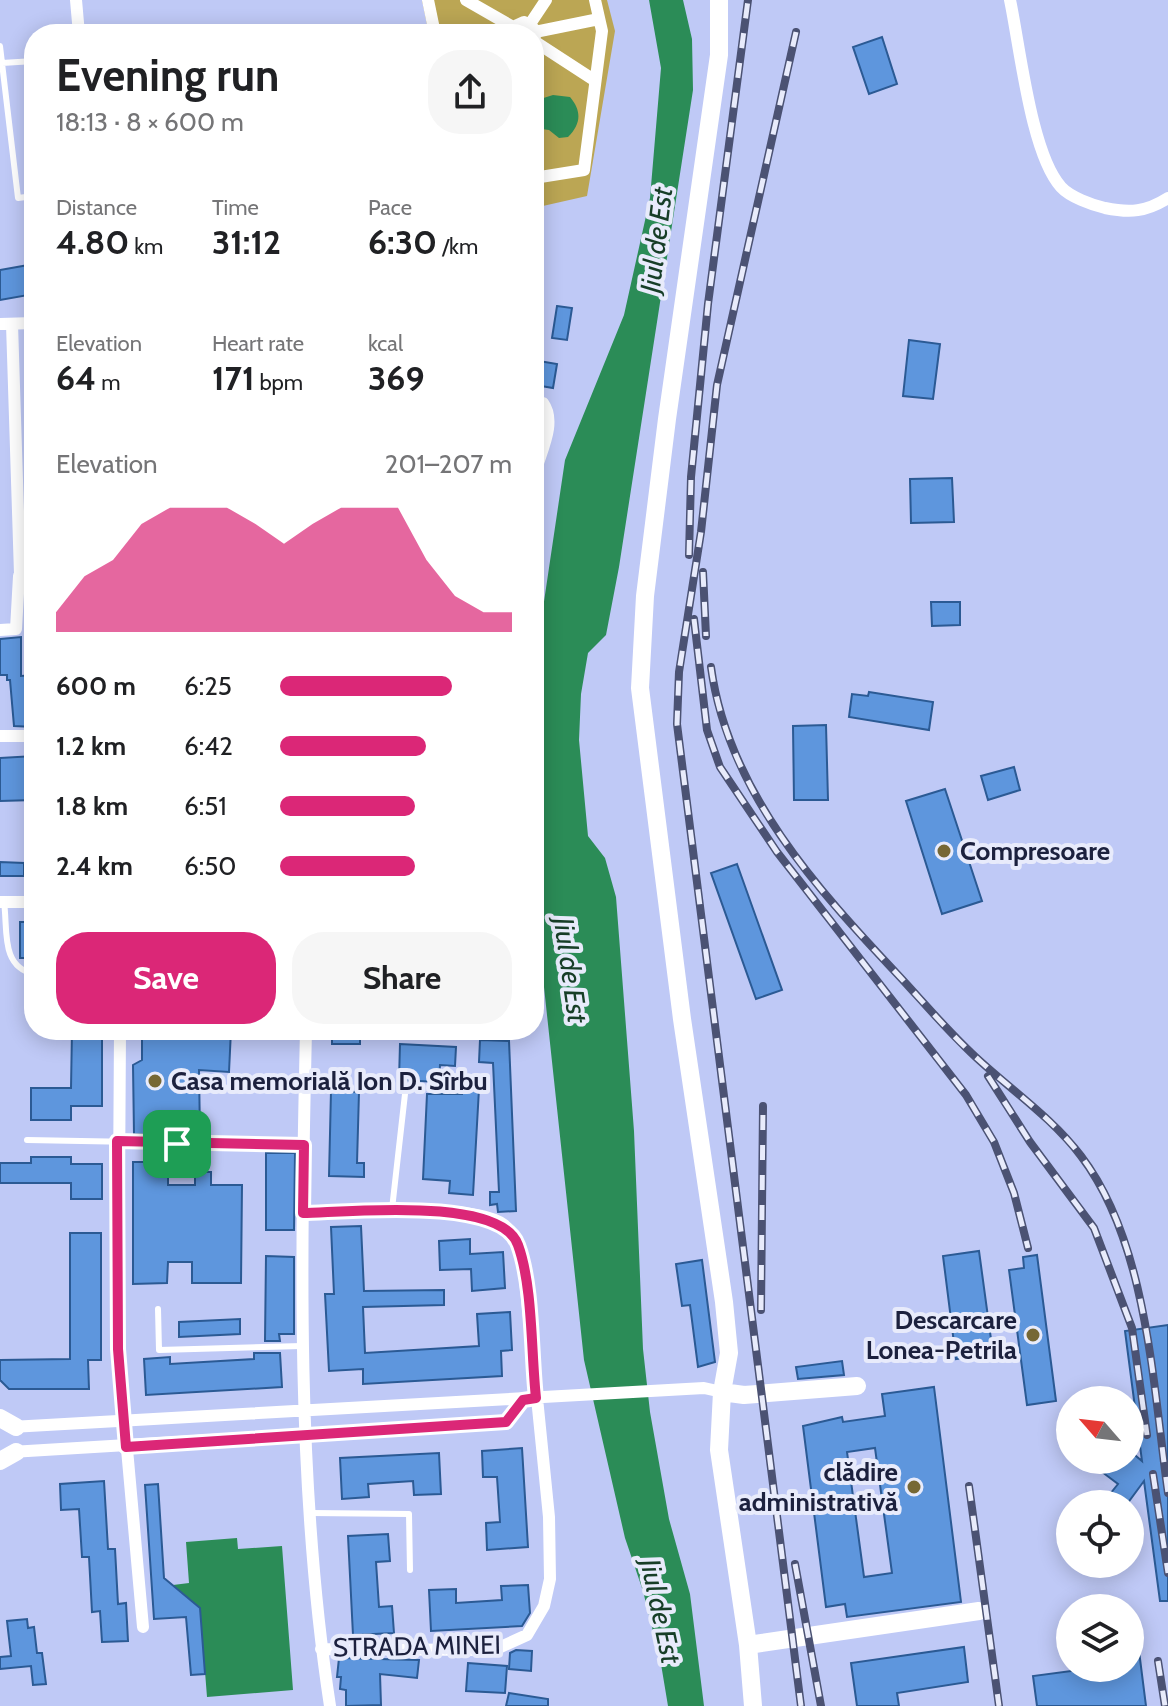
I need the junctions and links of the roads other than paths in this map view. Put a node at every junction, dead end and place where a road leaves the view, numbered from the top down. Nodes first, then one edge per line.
1 (76, 0) edge
2 (428, 0) edge
3 (466, 0) edge
4 (546, 0) edge
5 (595, 0) edge
6 (719, 0) edge
7 (1010, 0) edge
8 (599, 19) junction
9 (78, 24) edge
10 (433, 24) edge
11 (502, 24) edge
12 (537, 24) edge
13 (544, 32) edge
14 (544, 42) edge
15 (0, 46) edge
16 (24, 62) edge
17 (2, 63) junction
18 (594, 80) junction
19 (544, 176) edge
20 (24, 197) edge
21 (1168, 198) edge
22 (6, 324) edge
23 (544, 405) edge
24 (544, 444) edge
25 (20, 574) junction
26 (24, 581) edge
27 (0, 630) edge
28 (0, 736) edge
29 (24, 736) edge
30 (2, 902) edge
31 (24, 902) edge
32 (24, 970) edge
33 (120, 1040) edge
34 (306, 1040) edge
35 (405, 1094) dead end
36 (27, 1140) dead end
37 (117, 1141) junction
38 (304, 1145) junction
39 (391, 1212) junction
40 (303, 1213) junction
41 (158, 1309) dead end
42 (304, 1346) junction
43 (857, 1386) dead end
44 (713, 1390) junction
45 (530, 1399) junction
46 (304, 1409) junction
47 (122, 1420) junction
48 (5, 1424) edge
49 (305, 1436) junction
50 (126, 1447) junction
51 (5, 1456) edge
52 (311, 1513) junction
53 (410, 1570) dead end
54 (979, 1611) dead end
55 (143, 1627) dead end
56 (748, 1645) junction
57 (321, 1649) junction
58 (330, 1706) edge
59 (753, 1706) edge

1 - 9 street
2 - 10 street
3 - 11 street
4 - 12 street
5 - 8 street
6 - 44 street
7 - 21 street
8 - 13 street
8 - 18 street
14 - 18 street
15 - 17 lane
16 - 17 lane
17 - 20 lane
18 - 19 street
22 - 25 street
23 - 24 street
25 - 26 street
25 - 27 street
28 - 29 street
30 - 31 street
30 - 32 lane
33 - 37 street
34 - 38 street, STRADA MINEI
35 - 39 lane
36 - 37 lane
37 - 38 lane
37 - 47 street
38 - 40 street, STRADA MINEI
39 - 40 street, STRADA MINEI
39 - 45 street, STRADA MINEI
40 - 42 street, STRADA MINEI
41 - 42 lane
42 - 46 street, STRADA MINEI
43 - 44 street
44 - 45 street
44 - 56 street
45 - 46 street
45 - 49 street
45 - 57 street, STRADA MINEI
46 - 47 street
46 - 49 street, STRADA MINEI
47 - 48 street
47 - 50 street
49 - 50 street
49 - 52 street, STRADA MINEI
50 - 51 street
50 - 55 street
52 - 53 lane
52 - 57 street, STRADA MINEI
54 - 56 street
56 - 59 street
57 - 58 street

